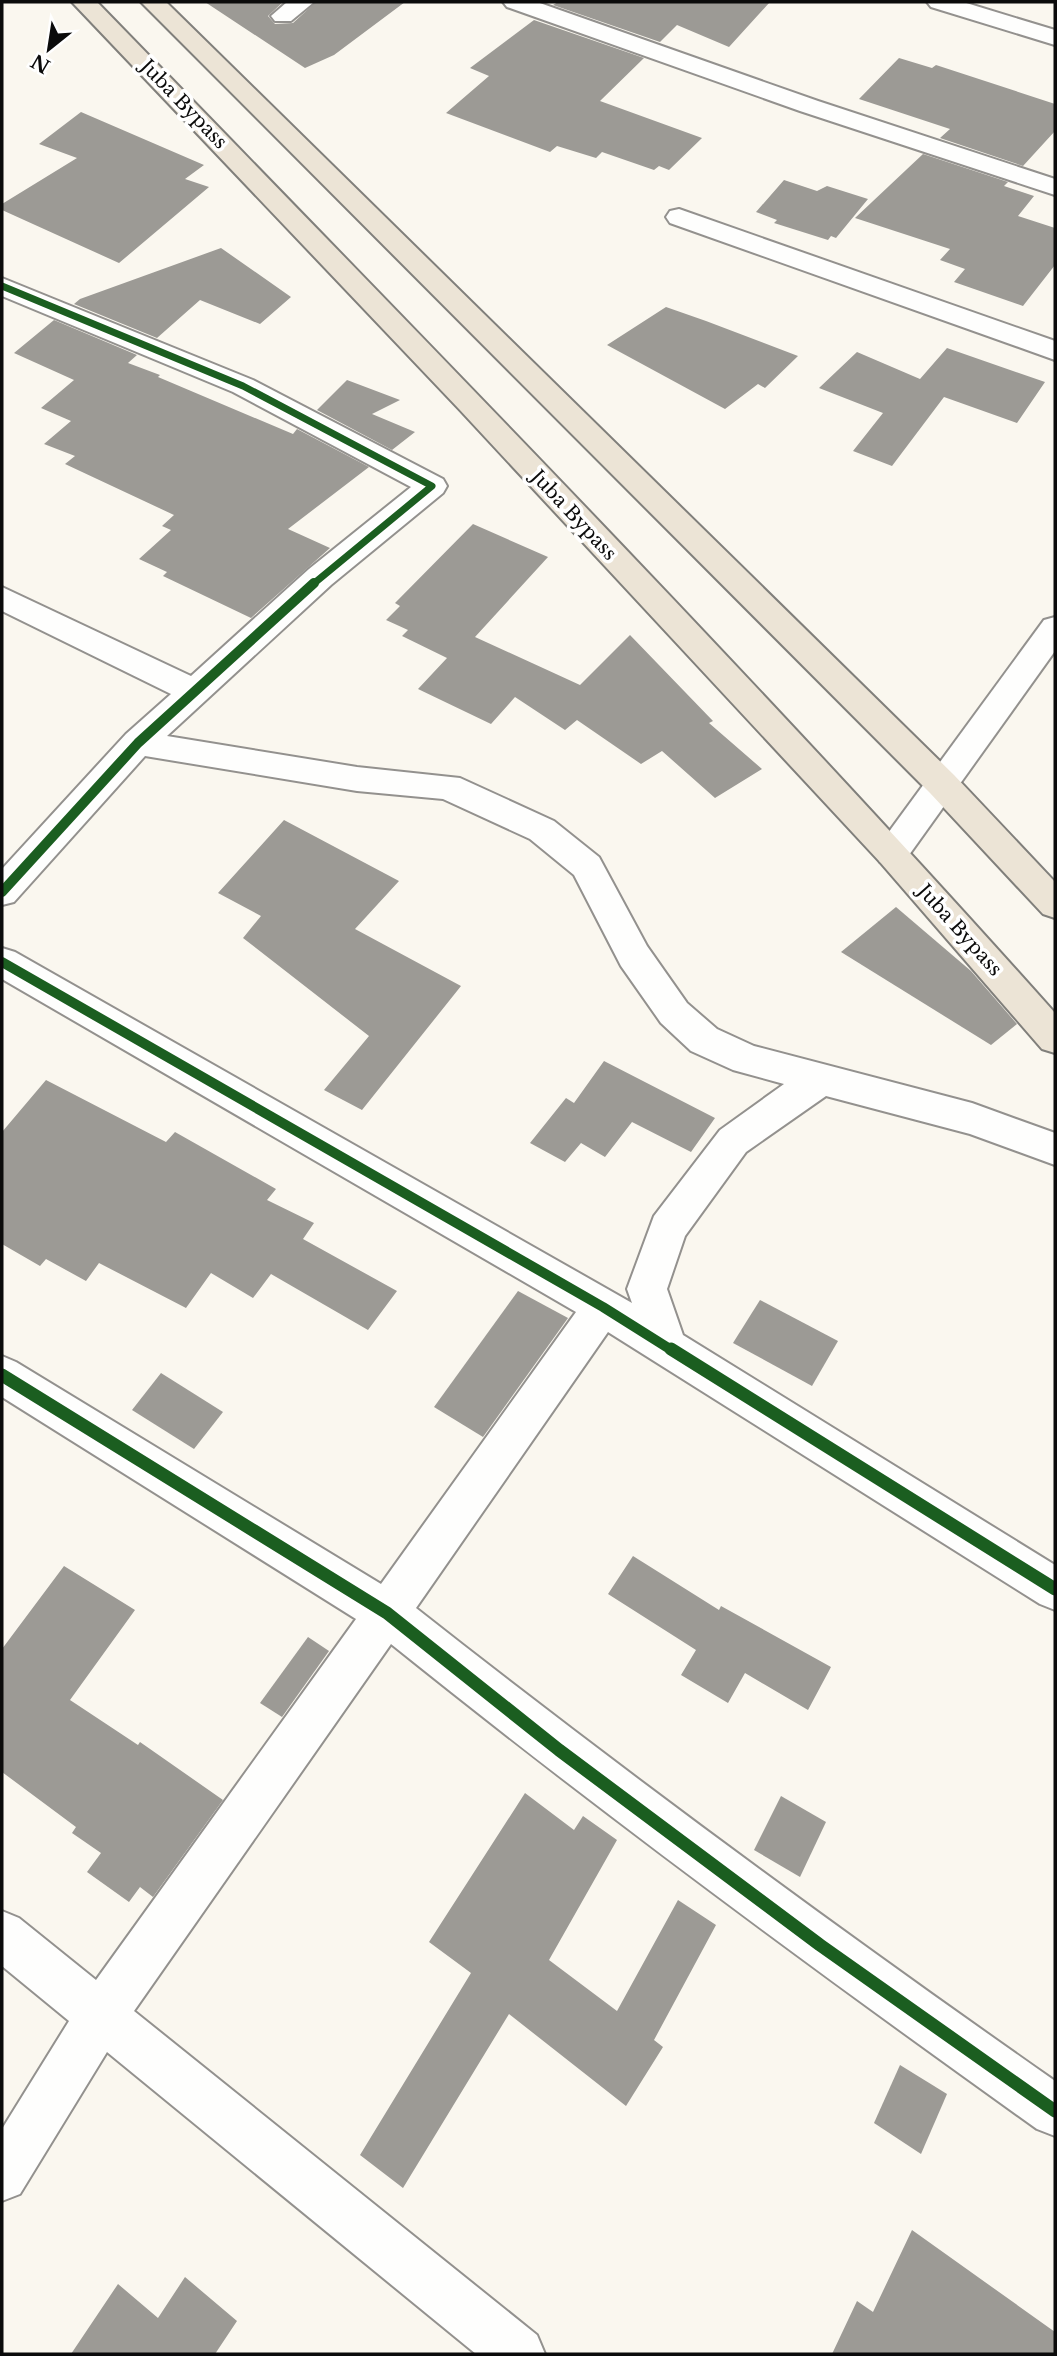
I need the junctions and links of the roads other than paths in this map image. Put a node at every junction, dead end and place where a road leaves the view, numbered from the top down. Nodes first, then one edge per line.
1 (83, 2) edge
2 (153, 2) edge
3 (515, 2) edge
4 (939, 2) edge
5 (1055, 38) edge
6 (1055, 187) edge
7 (679, 217) dead end
8 (2, 286) edge
9 (1055, 351) edge
10 (2, 598) edge
11 (1055, 628) edge
12 (193, 691) junction
13 (138, 743) junction
14 (942, 784) junction
15 (892, 853) junction
16 (2, 892) edge
17 (1055, 904) edge
18 (2, 962) edge
19 (1055, 1038) edge
20 (822, 1077) junction
21 (1055, 1149) edge
22 (603, 1307) junction
23 (667, 1347) junction
24 (2, 1375) edge
25 (1055, 1589) edge
26 (387, 1613) junction
27 (2, 1935) edge
28 (102, 2014) junction
29 (1055, 2111) edge
30 (2, 2176) edge
31 (518, 2354) edge

1 - 15 main road, Juba Bypass
2 - 14 main road
3 - 6 street
4 - 5 street
7 - 9 street
8 - 12 street
10 - 12 street
11 - 14 street
12 - 13 street
13 - 16 street
13 - 20 street
14 - 15 street
14 - 17 main road
15 - 19 main road, Juba Bypass
18 - 22 street
20 - 21 street
20 - 23 street
22 - 23 street
22 - 26 street
23 - 25 street
24 - 26 street
26 - 28 street
26 - 29 street
27 - 28 street
28 - 30 street
28 - 31 street

